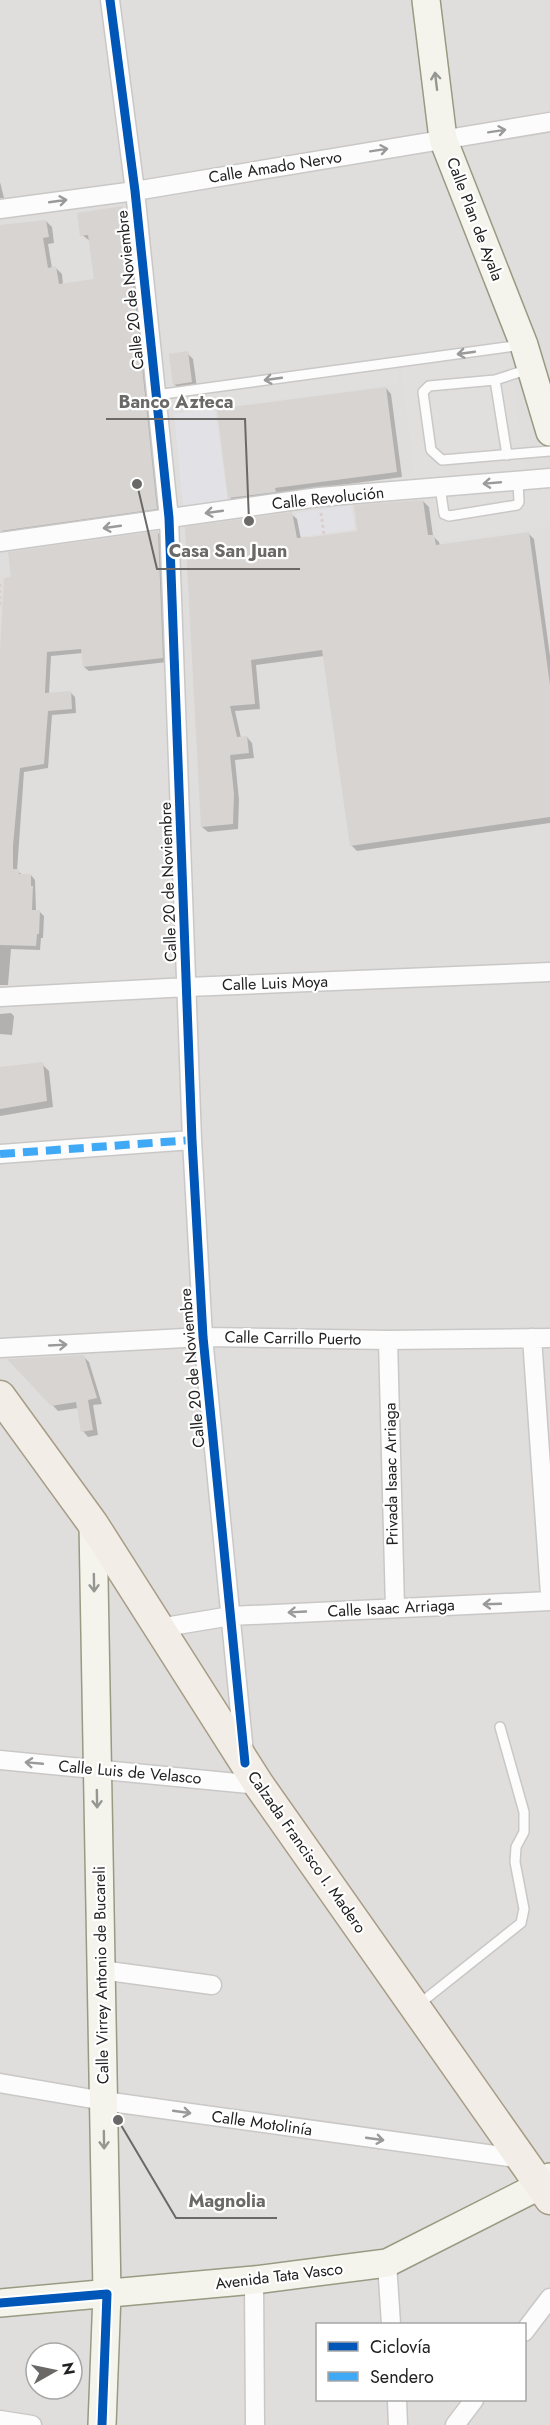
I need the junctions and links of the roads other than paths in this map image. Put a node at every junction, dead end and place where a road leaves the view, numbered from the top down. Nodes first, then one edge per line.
1 (110, 0) edge
2 (426, 0) edge
3 (550, 122) edge
4 (443, 140) junction
5 (135, 191) junction
6 (0, 209) edge
7 (527, 356) junction
8 (495, 380) junction
9 (156, 394) junction
10 (550, 432) edge
11 (550, 451) edge
12 (507, 455) junction
13 (550, 478) edge
14 (518, 481) junction
15 (440, 487) junction
16 (170, 518) junction
17 (0, 542) edge
18 (550, 972) edge
19 (187, 987) junction
20 (0, 997) edge
21 (192, 1140) junction
22 (0, 1154) edge
23 (203, 1337) junction
24 (541, 1338) edge
25 (388, 1340) junction
26 (0, 1348) edge
27 (0, 1396) edge
28 (93, 1524) junction
29 (550, 1594) edge
30 (550, 1601) edge
31 (395, 1608) junction
32 (231, 1616) junction
33 (159, 1628) junction
34 (500, 1727) dead end
35 (0, 1760) edge
36 (97, 1769) junction
37 (252, 1774) junction
38 (101, 1970) junction
39 (212, 1985) dead end
40 (416, 2007) junction
41 (0, 2083) edge
42 (104, 2101) junction
43 (524, 2159) junction
44 (547, 2187) edge
45 (387, 2263) junction
46 (254, 2280) junction
47 (107, 2294) junction
48 (550, 2298) edge
49 (0, 2302) edge
50 (391, 2323) edge
51 (526, 2331) edge
52 (397, 2401) edge
53 (473, 2401) edge
54 (0, 2420) edge
55 (32, 2425) edge
56 (102, 2425) edge
57 (255, 2425) edge
58 (398, 2425) edge
59 (455, 2425) edge

1 - 5 street, Calle 20 de Noviembre
4 -> 2 street, Calle Plan de Ayala
4 -> 3 street, Calle Amado Nervo
5 -> 4 street, Calle Amado Nervo
4 - 7 street, Calle Plan de Ayala
6 -> 5 street, Calle Amado Nervo
5 - 9 street, Calle 20 de Noviembre
7 - 8 lane
7 -> 9 lane
7 - 10 street, Calle Plan de Ayala
8 - 12 lane
8 - 12 lane
9 - 16 street, Calle 20 de Noviembre
11 - 12 lane
13 - 14 street, Calle Revolución
14 -> 15 street, Calle Revolución
14 - 15 lane
15 -> 16 street, Calle Revolución
16 -> 17 street, Calle Revolución
16 - 19 street, Calle 20 de Noviembre
18 - 19 street, Calle Luis Moya
19 - 20 street, Calle Luis Moya
19 - 21 street, Calle 20 de Noviembre
21 - 22 street
21 - 23 street, Calle 20 de Noviembre
23 - 25 street, Calle Carrillo Puerto
26 -> 23 street, Calle Carrillo Puerto
23 - 32 street, Calle 20 de Noviembre
24 - 25 street, Calle Carrillo Puerto
24 - 29 street
25 - 31 street, Privada Isaac Arriaga
27 - 28 main road, Calzada Francisco I. Madero
28 - 33 main road, Calzada Francisco I. Madero
28 -> 36 street, Calle Virrey Antonio de Bucareli
30 -> 31 street, Calle Isaac Arriaga
31 -> 32 street, Calle Isaac Arriaga
32 - 33 street, Calle Isaac Arriaga
32 - 37 street, Calle 20 de Noviembre
33 - 37 main road, Calzada Francisco I. Madero
34 - 40 lane
36 -> 35 street, Calle Luis de Velasco
36 - 37 street, Calle Luis de Velasco
36 -> 38 street, Calle Virrey Antonio de Bucareli
37 - 40 main road, Calzada Francisco I. Madero
38 - 39 street
38 - 42 street, Calle Virrey Antonio de Bucareli
40 - 43 main road, Calzada Francisco I. Madero
41 - 42 street, Calle Motolinía
42 -> 43 street, Calle Motolinía
42 -> 47 street, Calle Virrey Antonio de Bucareli
43 - 44 main road, Calzada Francisco I. Madero
44 - 45 street, Avenida Tata Vasco
45 - 46 street, Avenida Tata Vasco
45 - 50 street
46 - 47 street, Avenida Tata Vasco
46 - 57 street
47 - 49 street, Avenida Tata Vasco
47 - 56 street, Calle Virrey Antonio de Bucareli
48 - 51 street
52 - 58 street
53 - 59 street
54 - 55 street

